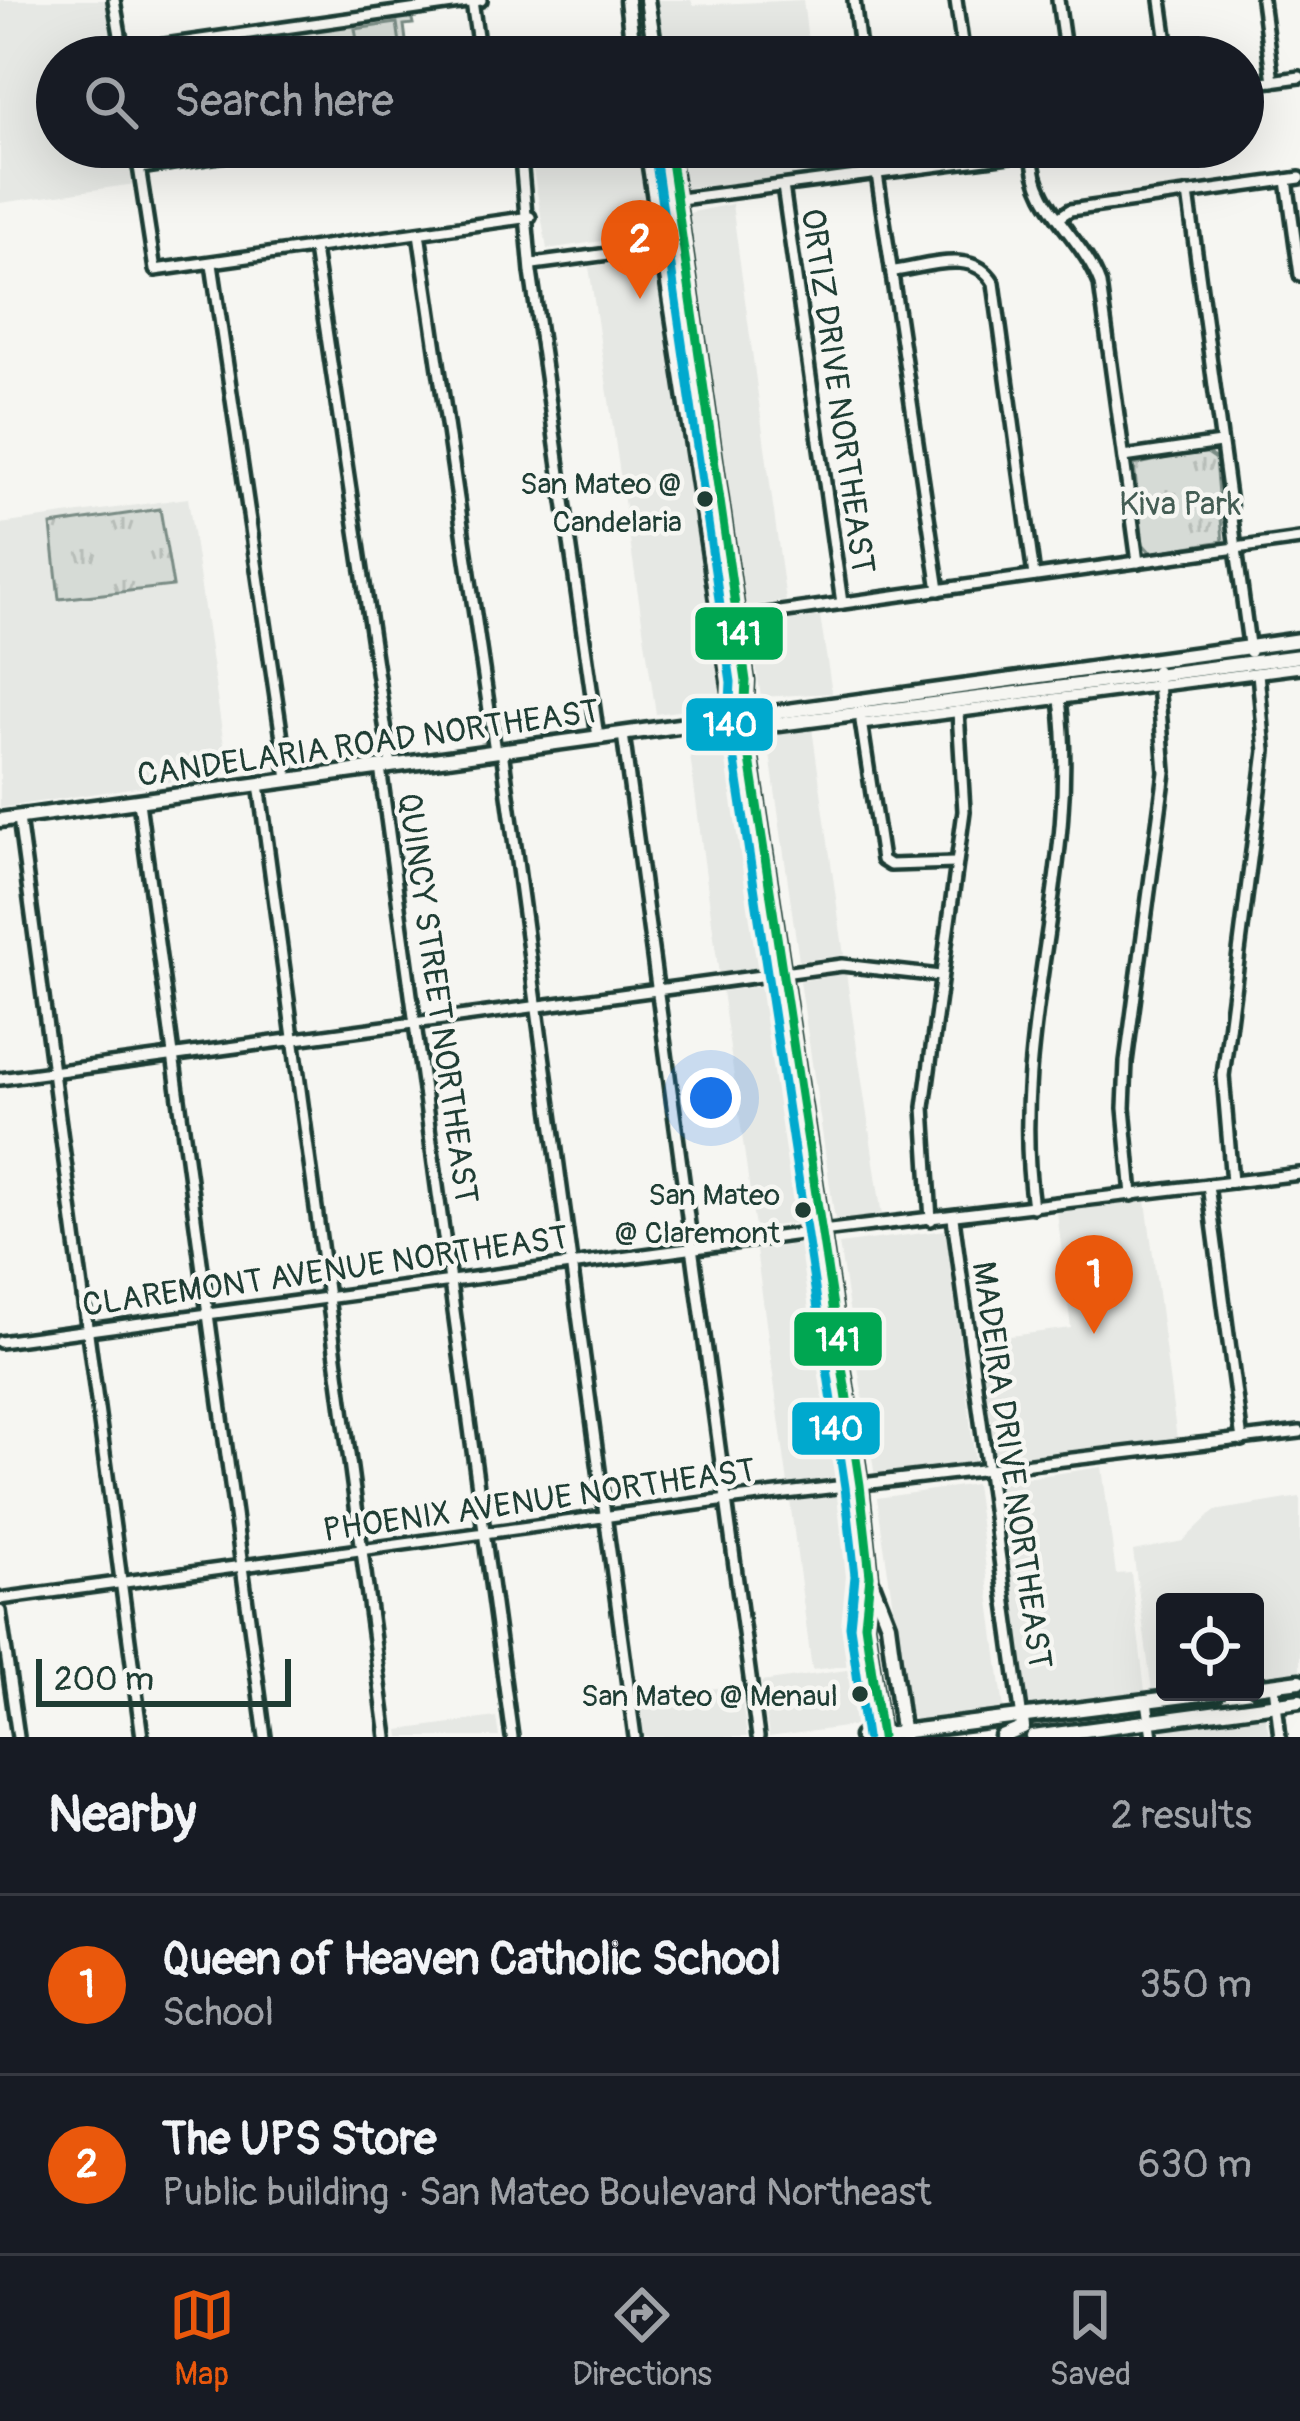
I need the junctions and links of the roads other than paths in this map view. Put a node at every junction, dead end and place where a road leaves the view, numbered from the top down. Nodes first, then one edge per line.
1 (114, 0) edge
2 (481, 0) edge
3 (627, 0) edge
4 (646, 0) edge
5 (854, 0) edge
6 (956, 0) edge
7 (1058, 0) edge
8 (1161, 0) edge
9 (1262, 0) edge
10 (472, 1) edge
11 (120, 36) edge
12 (242, 36) edge
13 (477, 36) edge
14 (631, 36) edge
15 (652, 36) edge
16 (859, 36) edge
17 (961, 36) edge
18 (1063, 36) edge
19 (1166, 36) edge
20 (1300, 77) edge
21 (1273, 81) junction
22 (1264, 82) edge
23 (140, 168) edge
24 (523, 168) edge
25 (651, 168) edge
26 (672, 168) edge
27 (878, 168) edge
28 (917, 168) edge
29 (1036, 168) edge
30 (879, 173) junction
31 (1300, 178) edge
32 (1287, 180) junction
33 (783, 186) junction
34 (1188, 193) junction
35 (676, 200) junction
36 (657, 202) junction
37 (530, 217) junction
38 (1058, 218) junction
39 (419, 233) junction
40 (683, 244) junction
41 (663, 247) junction
42 (314, 249) junction
43 (212, 264) junction
44 (533, 264) junction
45 (895, 271) junction
46 (1300, 275) edge
47 (1220, 443) junction
48 (1124, 457) junction
49 (704, 526) junction
50 (1300, 539) edge
51 (1235, 548) junction
52 (1138, 562) junction
53 (1034, 576) junction
54 (939, 590) junction
55 (842, 603) junction
56 (737, 618) junction
57 (1300, 640) edge
58 (1250, 648) junction
59 (1300, 656) edge
60 (1156, 660) junction
61 (1300, 667) edge
62 (1255, 668) junction
63 (1158, 681) junction
64 (859, 698) junction
65 (1060, 698) junction
66 (958, 711) junction
67 (744, 719) junction
68 (861, 719) junction
69 (623, 734) junction
70 (598, 736) junction
71 (498, 751) junction
72 (385, 766) junction
73 (288, 779) junction
74 (259, 784) junction
75 (139, 802) junction
76 (19, 818) junction
77 (0, 820) edge
78 (955, 863) junction
79 (783, 973) junction
80 (940, 976) junction
81 (658, 990) junction
82 (538, 1006) junction
83 (416, 1024) junction
84 (294, 1040) junction
85 (174, 1056) junction
86 (52, 1072) junction
87 (0, 1079) edge
88 (1300, 1174) edge
89 (1232, 1182) junction
90 (1208, 1185) junction
91 (1132, 1195) junction
92 (1033, 1207) junction
93 (953, 1218) junction
94 (931, 1220) junction
95 (822, 1231) junction
96 (693, 1248) junction
97 (572, 1263) junction
98 (451, 1280) junction
99 (331, 1297) junction
100 (208, 1313) junction
101 (87, 1330) junction
102 (0, 1342) edge
103 (1300, 1432) edge
104 (1242, 1440) junction
105 (987, 1472) junction
106 (860, 1485) junction
107 (728, 1499) junction
108 (604, 1516) junction
109 (483, 1533) junction
110 (363, 1550) junction
111 (242, 1566) junction
112 (870, 1576) junction
113 (120, 1582) junction
114 (0, 1599) edge
115 (0, 1611) edge
116 (1300, 1681) edge
117 (1274, 1684) junction
118 (1264, 1686) edge
119 (1156, 1700) edge
120 (1147, 1701) junction
121 (1300, 1701) edge
122 (1276, 1704) junction
123 (1085, 1709) junction
124 (1022, 1719) junction
125 (1149, 1720) junction
126 (881, 1736) edge
127 (903, 1736) edge
128 (18, 1737) edge
129 (142, 1737) edge
130 (265, 1737) edge
131 (387, 1737) edge
132 (512, 1737) edge
133 (635, 1737) edge
134 (758, 1737) edge
135 (861, 1737) edge
136 (1002, 1737) edge
137 (1029, 1737) edge
138 (1152, 1737) edge
139 (1280, 1737) edge

1 - 11 street
2 - 10 street
3 - 14 main road
4 - 15 main road
5 - 16 street
6 - 17 street
7 - 18 street
8 - 19 street
9 - 21 street
10 - 12 street
10 - 13 street
20 - 21 street
21 - 22 street
23 - 43 street
24 - 37 street
25 - 36 main road
26 - 35 main road
27 - 30 street
28 - 30 street
29 - 38 street
30 - 33 street
30 - 45 street
31 - 32 street
32 - 34 street
32 - 46 street
33 - 35 street
33 - 55 street, ORTIZ DRIVE NORTHEAST
34 - 38 street
34 - 47 street
35 - 36 street
35 - 40 main road
36 - 41 main road
37 - 39 street
37 - 44 street
38 - 48 street
39 - 42 street
39 - 71 street
40 - 41 street
40 - 56 main road
41 - 44 street
41 - 49 main road
42 - 43 street
42 - 72 street, QUINCY STREET NORTHEAST
43 - 73 street
44 - 70 street
45 - 53 street
45 - 54 street
47 - 48 street
47 - 51 street
48 - 52 street
49 - 56 main road
49 - 67 main road
50 - 51 street
51 - 52 street
51 - 58 street
52 - 53 street
53 - 54 street
54 - 55 street
55 - 56 street
56 - 67 main road
57 - 58 main road, CANDELARIA ROAD NORTHEAST
58 - 60 main road, CANDELARIA ROAD NORTHEAST
58 - 62 street
59 - 62 main road, CANDELARIA ROAD NORTHEAST
60 - 63 street
60 - 64 main road, CANDELARIA ROAD NORTHEAST
61 - 62 street
62 - 63 main road, CANDELARIA ROAD NORTHEAST
62 - 89 street
63 - 65 street
63 - 68 main road, CANDELARIA ROAD NORTHEAST
63 - 91 street
64 - 67 main road, CANDELARIA ROAD NORTHEAST
64 - 68 street
65 - 66 street
65 - 92 street
66 - 68 street
66 - 78 street
67 - 68 main road, CANDELARIA ROAD NORTHEAST
67 - 69 main road, CANDELARIA ROAD NORTHEAST
67 - 79 main road
68 - 78 street
69 - 70 main road, CANDELARIA ROAD NORTHEAST
69 - 81 street
70 - 71 main road, CANDELARIA ROAD NORTHEAST
71 - 72 main road, CANDELARIA ROAD NORTHEAST
71 - 82 street
72 - 73 main road, CANDELARIA ROAD NORTHEAST
72 - 83 street, QUINCY STREET NORTHEAST
73 - 74 main road, CANDELARIA ROAD NORTHEAST
74 - 75 main road, CANDELARIA ROAD NORTHEAST
74 - 84 street
75 - 76 main road, CANDELARIA ROAD NORTHEAST
75 - 85 street
76 - 77 main road, CANDELARIA ROAD NORTHEAST
76 - 86 street
78 - 80 street
79 - 80 street
79 - 81 street
79 - 95 main road
80 - 94 street
81 - 82 street
81 - 96 street
82 - 83 street
82 - 97 street
83 - 84 street
83 - 98 street, QUINCY STREET NORTHEAST
84 - 85 street
84 - 99 street
85 - 86 street
85 - 100 street
86 - 87 street
86 - 101 street
88 - 89 street, CLAREMONT AVENUE NORTHEAST
89 - 90 street, CLAREMONT AVENUE NORTHEAST
90 - 91 street, CLAREMONT AVENUE NORTHEAST
90 - 104 street
91 - 92 street, CLAREMONT AVENUE NORTHEAST
92 - 93 street, CLAREMONT AVENUE NORTHEAST
93 - 94 street, CLAREMONT AVENUE NORTHEAST
93 - 105 street, MADEIRA DRIVE NORTHEAST
94 - 95 street, CLAREMONT AVENUE NORTHEAST
95 - 96 street, CLAREMONT AVENUE NORTHEAST
95 - 106 main road
96 - 97 street, CLAREMONT AVENUE NORTHEAST
96 - 107 street
97 - 98 street, CLAREMONT AVENUE NORTHEAST
97 - 108 street
98 - 99 street, CLAREMONT AVENUE NORTHEAST
98 - 109 street, QUINCY STREET NORTHEAST
99 - 100 street, CLAREMONT AVENUE NORTHEAST
99 - 110 street
100 - 101 street, CLAREMONT AVENUE NORTHEAST
100 - 111 street
101 - 102 street, CLAREMONT AVENUE NORTHEAST
101 - 113 street
103 - 104 street, PHOENIX AVENUE NORTHEAST
104 - 105 street, PHOENIX AVENUE NORTHEAST
105 - 106 street, PHOENIX AVENUE NORTHEAST
105 - 124 street, MADEIRA DRIVE NORTHEAST
106 - 107 street, PHOENIX AVENUE NORTHEAST
106 - 112 main road
107 - 108 street, PHOENIX AVENUE NORTHEAST
107 - 134 street
108 - 109 street, PHOENIX AVENUE NORTHEAST
108 - 133 street
109 - 110 street, PHOENIX AVENUE NORTHEAST
109 - 132 street, QUINCY STREET NORTHEAST
110 - 111 street, PHOENIX AVENUE NORTHEAST
110 - 131 street
111 - 113 street, PHOENIX AVENUE NORTHEAST
111 - 130 street
112 - 126 main road
112 - 127 main road
113 - 114 street, PHOENIX AVENUE NORTHEAST
113 - 129 street
115 - 128 street
116 - 117 main road
117 - 118 main road
117 - 122 street
119 - 120 main road
120 - 123 main road
120 - 125 street
121 - 122 main road
122 - 125 main road
122 - 139 street
123 - 124 main road
123 - 137 main road
124 - 127 main road
124 - 136 main road
125 - 137 main road
125 - 138 street
126 - 127 main road
126 - 135 main road

